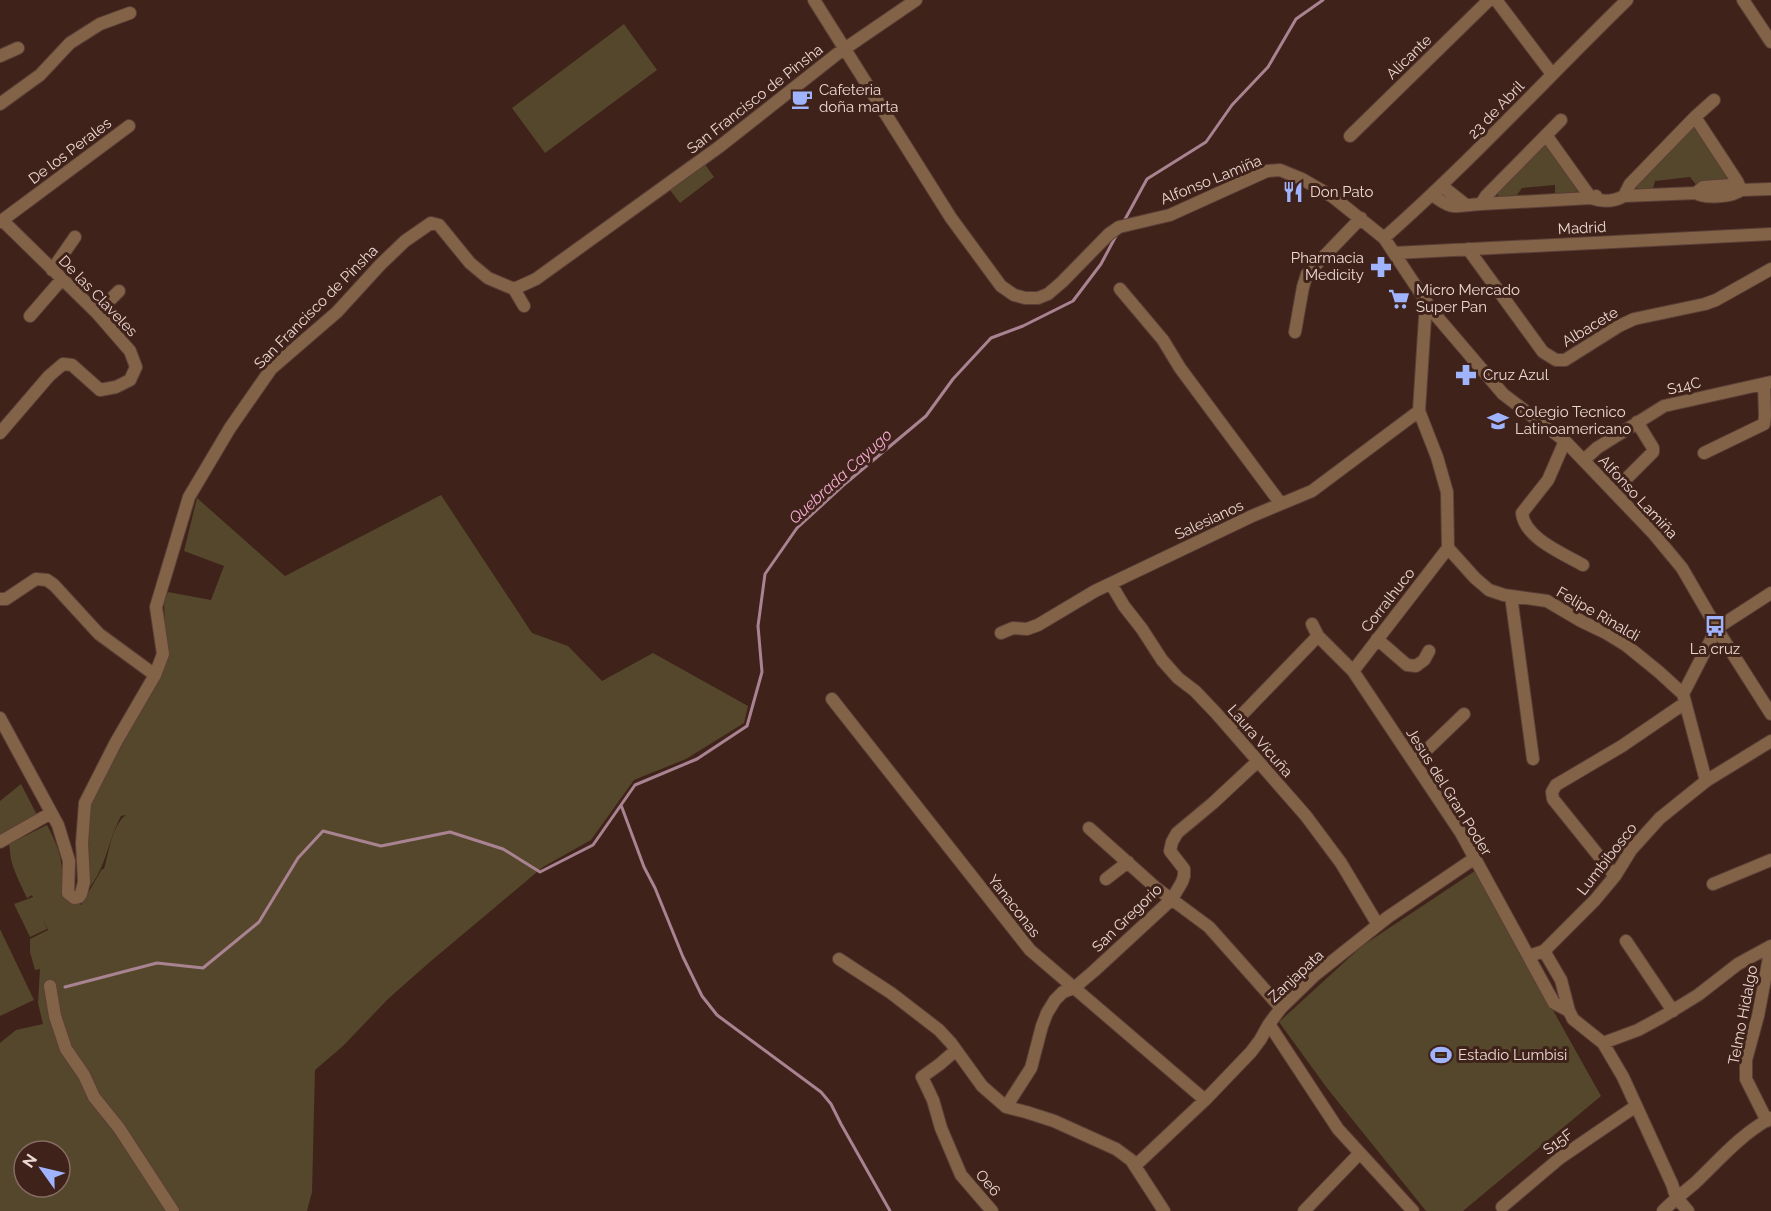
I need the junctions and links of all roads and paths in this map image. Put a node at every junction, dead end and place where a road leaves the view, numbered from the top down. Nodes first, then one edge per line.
1 (814, 0) edge
2 (916, 0) edge
3 (1489, 0) edge
4 (1496, 0) edge
5 (1627, 0) edge
6 (1743, 0) edge
7 (130, 13) dead end
8 (1771, 42) edge
9 (18, 48) dead end
10 (845, 50) junction
11 (0, 56) edge
12 (1552, 74) junction
13 (1714, 100) dead end
14 (0, 104) edge
15 (1695, 117) junction
16 (1561, 120) dead end
17 (129, 126) dead end
18 (1546, 135) junction
19 (1350, 136) dead end
20 (1771, 189) edge
21 (1438, 190) junction
22 (1741, 190) junction
23 (1624, 196) junction
24 (1591, 198) junction
25 (1481, 204) junction
26 (1361, 218) junction
27 (1, 221) edge
28 (1771, 234) edge
29 (75, 237) dead end
30 (1384, 238) junction
31 (1467, 249) junction
32 (1394, 253) junction
33 (1771, 269) edge
34 (52, 270) junction
35 (62, 279) junction
36 (514, 289) junction
37 (1120, 289) dead end
38 (119, 291) dead end
39 (1426, 302) junction
40 (524, 306) dead end
41 (97, 313) junction
42 (30, 316) dead end
43 (1295, 332) dead end
44 (1767, 383) edge
45 (1419, 411) junction
46 (1637, 422) junction
47 (0, 433) edge
48 (1565, 441) junction
49 (1704, 453) dead end
50 (1584, 460) junction
51 (1628, 477) dead end
52 (1281, 504) junction
53 (1448, 548) junction
54 (1583, 565) dead end
55 (1111, 584) junction
56 (1771, 593) edge
57 (1511, 596) junction
58 (0, 599) edge
59 (1716, 628) junction
60 (1001, 633) dead end
61 (1377, 639) junction
62 (1429, 651) dead end
63 (1353, 671) junction
64 (154, 675) junction
65 (1684, 698) junction
66 (832, 699) dead end
67 (1464, 714) dead end
68 (1771, 714) edge
69 (0, 718) edge
70 (1229, 728) junction
71 (1771, 741) edge
72 (1533, 759) dead end
73 (1258, 761) junction
74 (1414, 762) junction
75 (1706, 781) junction
76 (51, 813) junction
77 (1089, 828) dead end
78 (0, 842) edge
79 (1475, 858) junction
80 (1771, 860) edge
81 (1128, 862) junction
82 (1615, 876) junction
83 (1106, 879) dead end
84 (1713, 884) dead end
85 (1172, 899) junction
86 (1378, 925) junction
87 (1626, 941) dead end
88 (1771, 947) edge
89 (1544, 951) junction
90 (1528, 956) junction
91 (838, 959) dead end
92 (50, 986) dead end
93 (1074, 988) junction
94 (1281, 1008) junction
95 (1569, 1011) junction
96 (1673, 1011) junction
97 (1269, 1024) junction
98 (1603, 1042) junction
99 (956, 1050) junction
100 (1205, 1100) junction
101 (1636, 1106) junction
102 (1006, 1107) junction
103 (1769, 1119) edge
104 (1359, 1154) junction
105 (1135, 1166) junction
106 (1676, 1197) junction
107 (1502, 1207) dead end
108 (173, 1211) edge
109 (992, 1211) edge
110 (1164, 1211) edge
111 (1304, 1211) edge
112 (1413, 1211) edge
113 (1663, 1211) edge
114 (1688, 1211) edge

1 - 10 street, Alfonso Lamiña
2 - 10 street, San Francisco de Pinsha
3 - 19 street, Alicante
4 - 12 street
5 - 12 street, 23 de Abril
6 - 8 street
7 - 14 street
9 - 11 street
10 - 26 street, Alfonso Lamiña
10 - 36 street, San Francisco de Pinsha
12 - 21 street, 23 de Abril
13 - 15 street
15 - 22 street
15 - 23 street
16 - 18 street
17 - 27 street, De los Perales
18 - 24 street
18 - 25 street
20 - 22 street
21 - 25 street
21 - 30 street, 23 de Abril
22 - 23 street
23 - 24 street
24 - 25 street
26 - 30 street, Alfonso Lamiña
26 - 43 street
27 - 34 street, De las Claveles
28 - 31 street, Madrid
29 - 34 street
30 - 32 street, Alfonso Lamiña
31 - 32 street, Madrid
31 - 33 street, Albacete
32 - 39 street, Alfonso Lamiña
34 - 35 street, De las Claveles
35 - 41 street, De las Claveles
35 - 42 street
36 - 40 street
36 - 64 street, San Francisco de Pinsha
37 - 52 street
38 - 41 street
39 - 45 street
39 - 48 street, Alfonso Lamiña
41 - 47 street, De las Claveles
44 - 46 street, S14C
44 - 49 street
45 - 52 street, Salesianos
45 - 53 street
46 - 50 street, S14C
46 - 51 street
48 - 50 street, Alfonso Lamiña
48 - 54 street
50 - 59 street, Alfonso Lamiña
52 - 55 street, Salesianos
53 - 57 street, Felipe Rinaldi
53 - 61 street, Corralhuco
55 - 60 street, Salesianos
55 - 70 street, Laura Vicuña
56 - 59 street
57 - 65 street, Felipe Rinaldi
57 - 72 street
58 - 64 street
59 - 65 street
59 - 68 street, Alfonso Lamiña
61 - 62 street
61 - 63 street, Corralhuco
63 - 70 street, Jesus del Gran Poder
63 - 74 street, Jesus del Gran Poder
64 - 76 street, San Francisco de Pinsha
65 - 75 street
65 - 82 street
66 - 93 street, Yanaconas
67 - 74 street
69 - 76 street
70 - 73 street, Laura Vicuña
71 - 75 street, Lumbibosco
73 - 85 street, San Gregorio
73 - 86 street, Laura Vicuña
74 - 79 street, Jesus del Gran Poder
75 - 82 street, Lumbibosco
76 - 78 street
77 - 81 street
79 - 86 street, Zanjapata
79 - 90 street, Jesus del Gran Poder
80 - 84 street
81 - 83 street
81 - 85 street
82 - 89 street, Lumbibosco
85 - 93 street, San Gregorio
85 - 94 street
86 - 94 street, Zanjapata
87 - 96 street
88 - 96 street
88 - 103 street, Telmo Hidalgo
89 - 90 street, Lumbibosco
89 - 95 street
90 - 95 street, Jesus del Gran Poder
91 - 99 street
92 - 108 street
93 - 100 street, Yanaconas
93 - 102 street, San Gregorio
94 - 97 street, Zanjapata
95 - 98 street, Jesus del Gran Poder
96 - 98 street
97 - 100 street, Zanjapata
97 - 104 street
98 - 101 street, Jesus del Gran Poder
99 - 102 street
99 - 109 street, Oe6
100 - 105 street, Zanjapata
101 - 106 street, Jesus del Gran Poder
101 - 107 street, S15F
102 - 105 street
103 - 106 street
104 - 111 street
104 - 112 street
105 - 110 street
106 - 113 street
106 - 114 street, Jesus del Gran Poder

